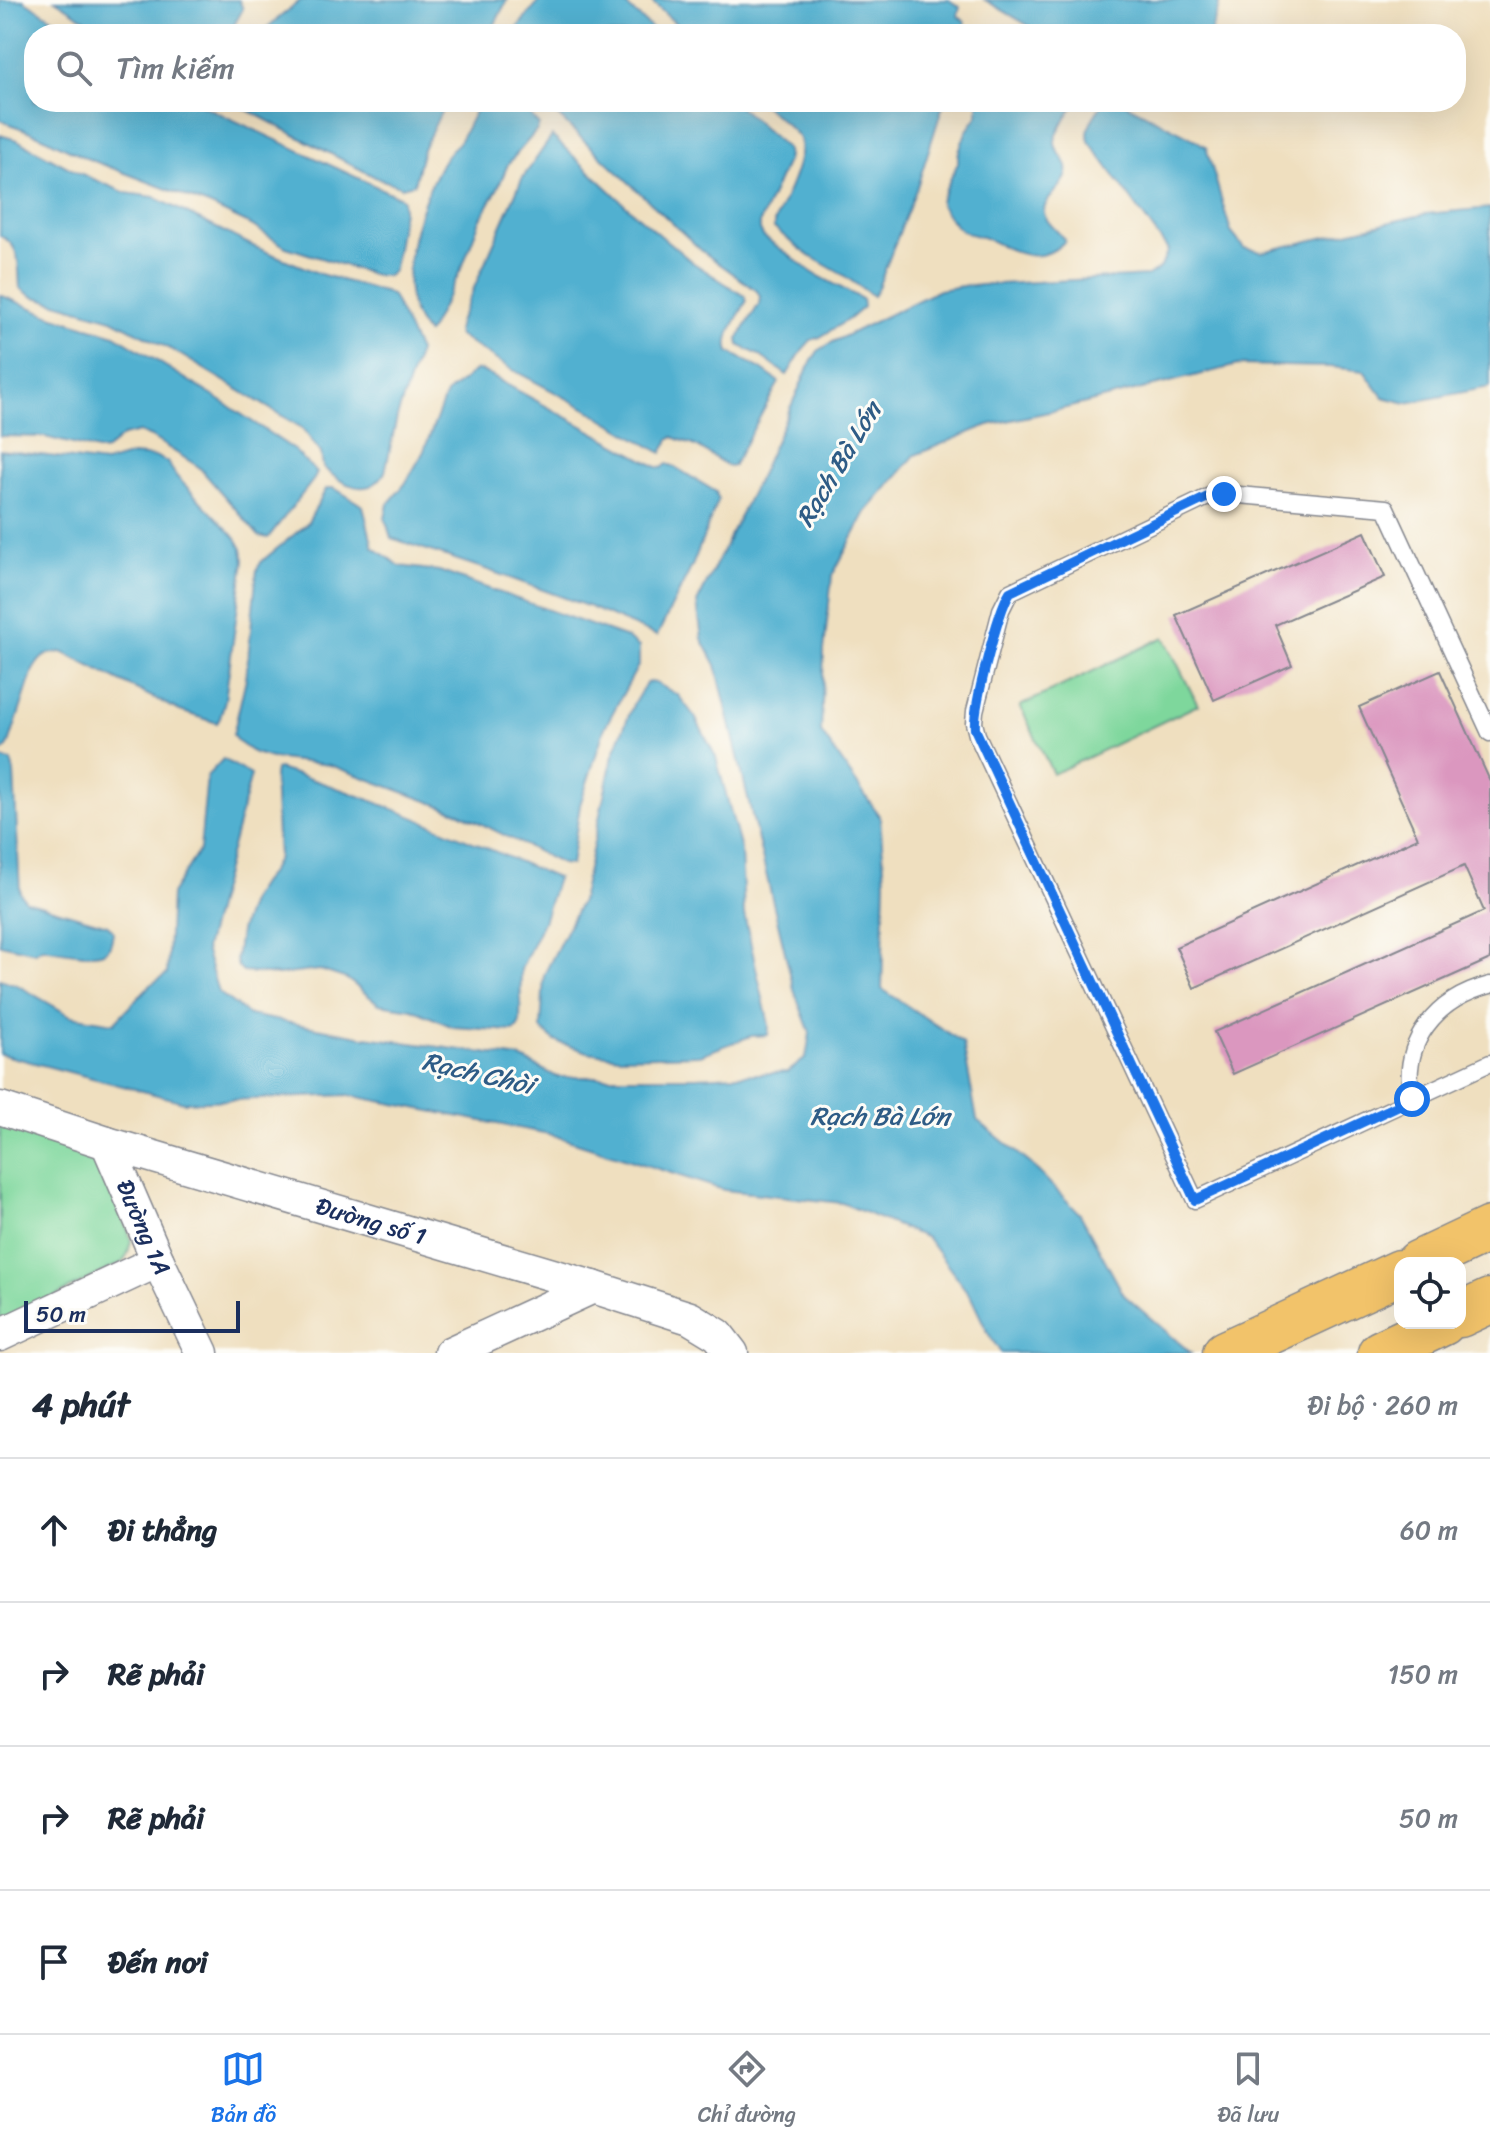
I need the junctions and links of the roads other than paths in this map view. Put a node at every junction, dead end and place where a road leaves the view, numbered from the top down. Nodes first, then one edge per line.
1 (1490, 733) edge
2 (1490, 985) edge
3 (1490, 1063) edge
4 (1412, 1099) junction
5 (0, 1108) edge
6 (107, 1143) junction
7 (1490, 1229) edge
8 (1431, 1257) edge
9 (158, 1261) junction
10 (1394, 1275) edge
11 (593, 1287) junction
12 (1490, 1301) edge
13 (1466, 1312) edge
14 (1430, 1329) edge
15 (0, 1335) edge
16 (202, 1353) edge
17 (450, 1353) edge
18 (732, 1353) edge
19 (1225, 1353) edge
20 (1380, 1353) edge

1 - 4 lane
2 - 4 lane
3 - 4 lane
5 - 6 street, Đường số 1
6 - 9 street, Đường 1A
6 - 11 street, Đường số 1
7 - 8 main road
9 - 15 street
9 - 16 street, Đường 1A
10 - 19 main road
11 - 17 street
11 - 18 street, Đường số 1
12 - 13 main road
14 - 20 main road

